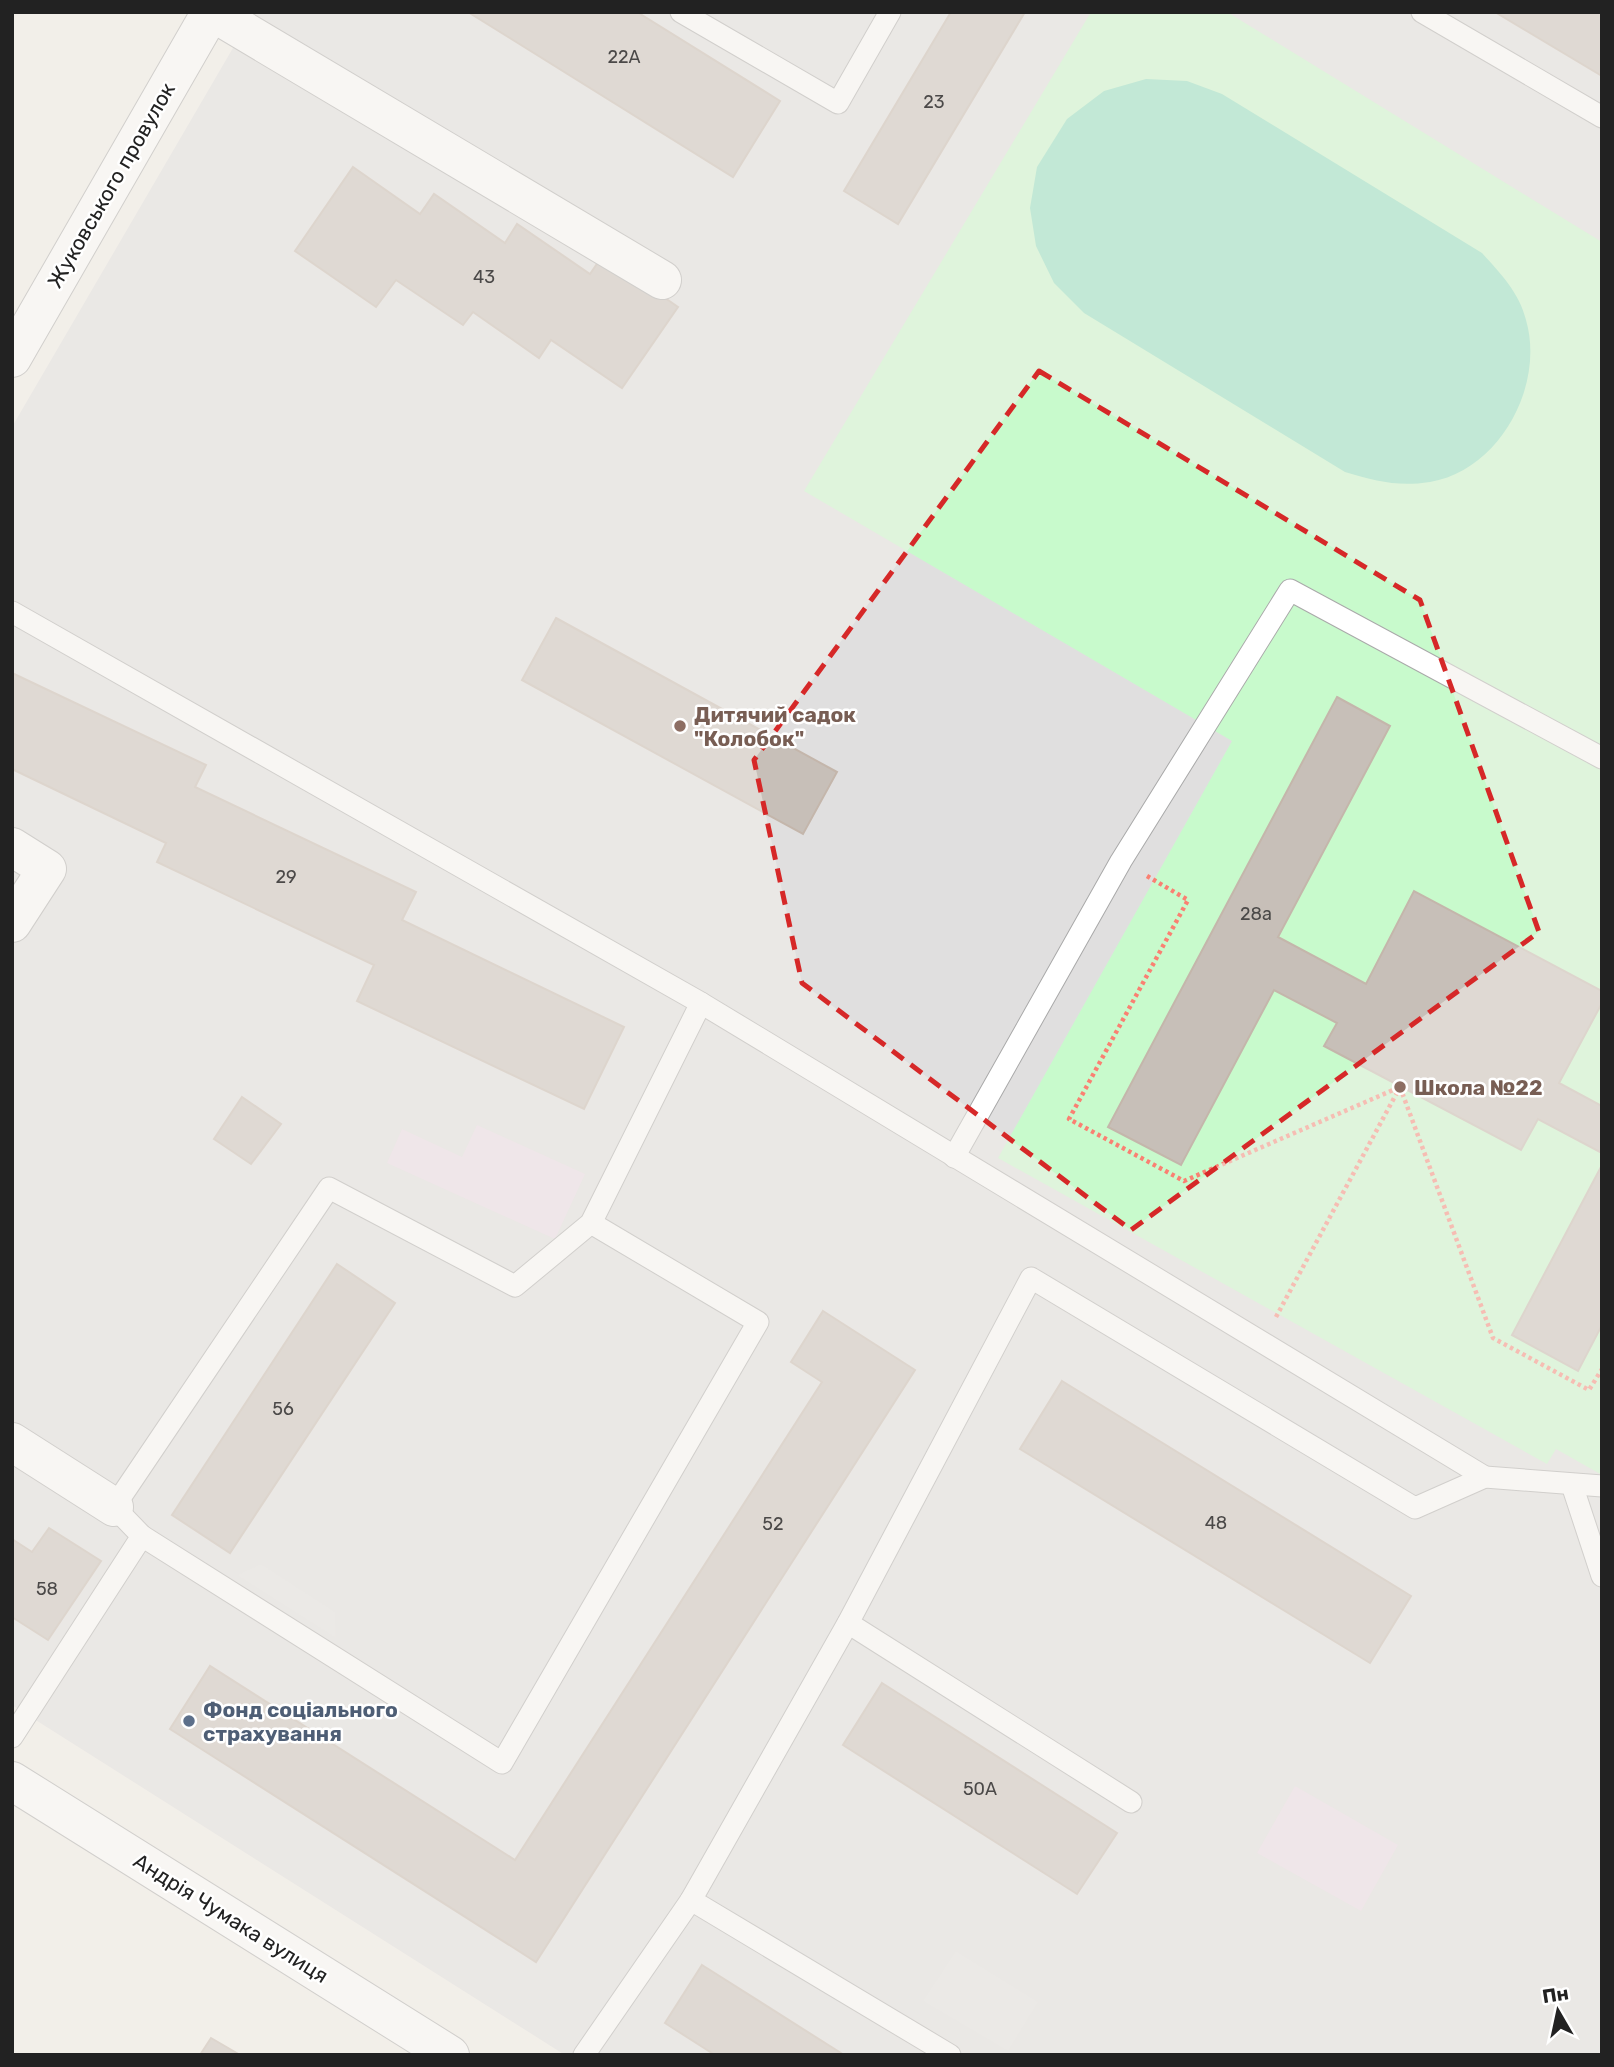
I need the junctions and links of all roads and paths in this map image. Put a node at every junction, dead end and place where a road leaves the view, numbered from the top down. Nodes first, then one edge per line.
1 (212, 12) edge
2 (681, 12) edge
3 (890, 12) edge
4 (1422, 12) edge
5 (1602, 117) edge
6 (662, 280) dead end
7 (12, 358) edge
8 (12, 612) edge
9 (1602, 758) edge
10 (12, 847) edge
11 (1121, 861) junction
12 (12, 923) edge
13 (701, 1003) junction
14 (1400, 1087) junction
15 (954, 1157) junction
16 (591, 1223) junction
17 (1262, 1342) junction
18 (1602, 1369) edge
19 (12, 1442) edge
20 (1485, 1477) junction
21 (1572, 1485) junction
22 (1602, 1486) edge
23 (114, 1507) junction
24 (142, 1536) junction
25 (1602, 1576) edge
26 (848, 1623) junction
27 (12, 1737) edge
28 (12, 1781) edge
29 (1131, 1802) dead end
30 (691, 1900) junction
31 (450, 2055) edge
32 (584, 2055) edge
33 (950, 2055) edge

1 - 6 street
1 - 7 street, Жуковського провулок
2 - 3 lane
4 - 5 lane
8 - 13 lane
9 - 11 lane
10 - 12 street
11 - 14 path
11 - 15 lane
13 - 15 lane
13 - 16 lane
14 - 17 path
14 - 18 path
15 - 17 lane
16 - 23 lane
16 - 24 lane
17 - 20 lane
19 - 23 street
20 - 21 lane
20 - 26 lane
21 - 22 lane
21 - 25 lane
23 - 24 lane
24 - 27 lane
26 - 29 lane
26 - 30 lane
28 - 31 street, Андрія Чумака вулиця
30 - 32 lane
30 - 33 lane

